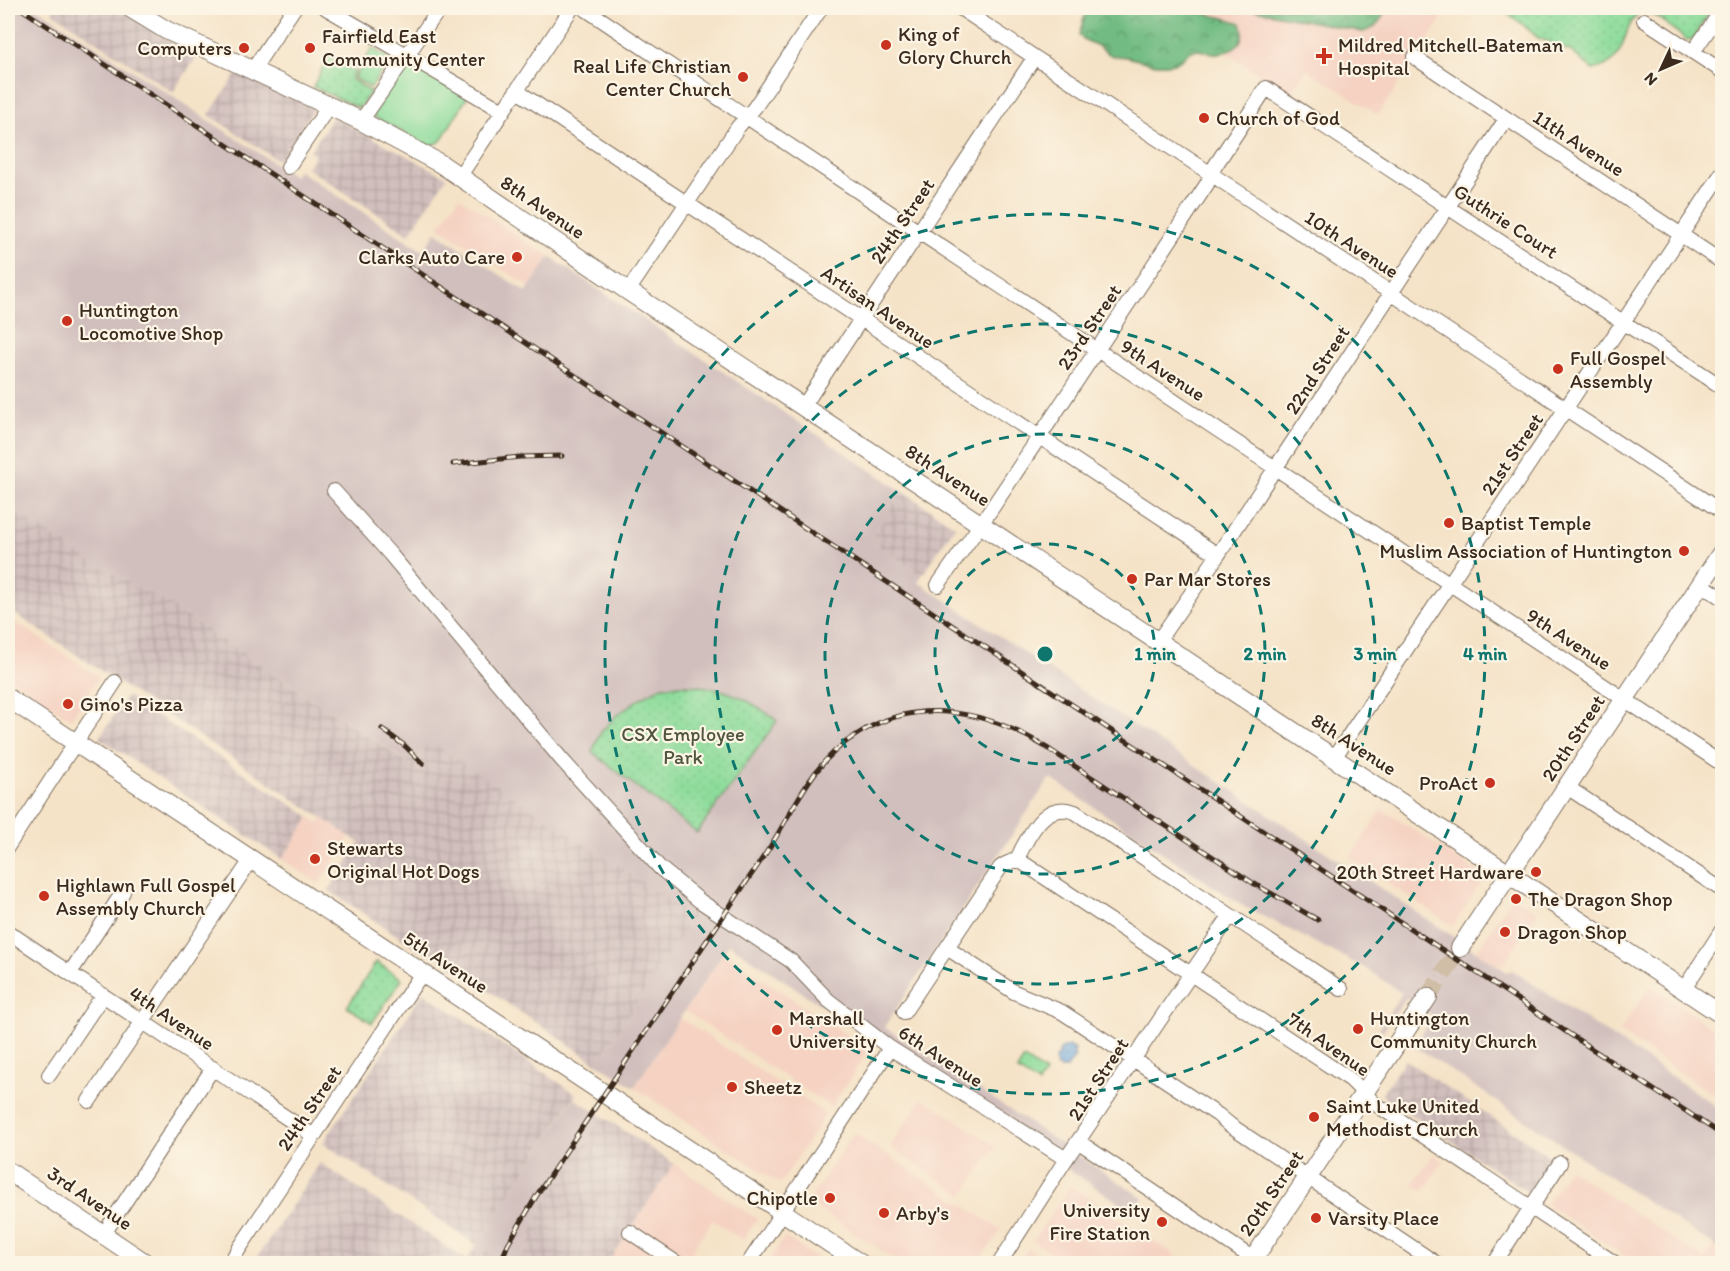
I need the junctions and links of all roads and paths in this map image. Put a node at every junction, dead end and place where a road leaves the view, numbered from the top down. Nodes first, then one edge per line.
1 (130, 8) edge
2 (294, 8) edge
3 (326, 8) edge
4 (440, 8) edge
5 (573, 8) edge
6 (584, 8) edge
7 (821, 8) edge
8 (960, 8) edge
9 (1722, 10) edge
10 (1644, 20) dead end
11 (1693, 52) junction
12 (406, 55) junction
13 (1414, 57) dead end
14 (1034, 58) junction
15 (252, 71) junction
16 (1722, 71) edge
17 (1266, 88) joint
18 (517, 91) junction
19 (329, 106) junction
20 (503, 111) junction
21 (747, 117) junction
22 (1506, 119) junction
23 (361, 121) junction
24 (288, 167) dead end
25 (1722, 173) edge
26 (1211, 174) junction
27 (459, 177) junction
28 (687, 204) junction
29 (1448, 206) junction
30 (919, 232) junction
31 (1682, 234) junction
32 (1722, 261) edge
33 (628, 291) junction
34 (1390, 293) junction
35 (861, 319) junction
36 (1624, 322) junction
37 (1097, 350) junction
38 (1722, 387) edge
39 (803, 407) junction
40 (1566, 409) junction
41 (1039, 437) junction
42 (1275, 468) junction
43 (334, 491) dead end
44 (1722, 512) edge
45 (980, 523) junction
46 (1722, 552) edge
47 (1218, 555) junction
48 (1450, 584) junction
49 (1701, 584) junction
50 (938, 585) dead end
51 (1722, 598) edge
52 (1158, 641) junction
53 (115, 682) dead end
54 (8, 698) edge
55 (1625, 699) junction
56 (76, 744) junction
57 (1334, 758) junction
58 (1722, 764) edge
59 (1567, 787) junction
60 (8, 846) edge
61 (1017, 859) junction
62 (251, 860) junction
63 (1509, 874) junction
64 (1722, 890) edge
65 (123, 892) dead end
66 (1230, 916) junction
67 (1722, 930) edge
68 (8, 932) edge
69 (947, 948) junction
70 (1460, 948) tunnel mouth
71 (70, 973) junction
72 (422, 973) junction
73 (1191, 974) junction
74 (1341, 989) dead end
75 (1684, 989) junction
76 (103, 995) junction
77 (1428, 997) tunnel mouth
78 (904, 1012) dead end
79 (1722, 1015) edge
80 (143, 1022) junction
81 (890, 1048) junction
82 (1134, 1059) junction
83 (213, 1068) junction
84 (49, 1075) dead end
85 (1364, 1093) junction
86 (89, 1101) dead end
87 (314, 1136) junction
88 (1079, 1142) junction
89 (1066, 1159) junction
90 (1560, 1163) dead end
91 (8, 1171) edge
92 (1307, 1178) junction
93 (1532, 1208) junction
94 (782, 1211) junction
95 (630, 1232) dead end
96 (103, 1234) junction
97 (1255, 1262) edge
98 (147, 1263) edge
99 (229, 1263) edge
100 (678, 1263) edge
101 (747, 1263) edge
102 (861, 1263) edge
103 (999, 1263) edge
104 (1437, 1263) edge
105 (1494, 1263) edge
106 (1616, 1263) edge

1 - 15 main road, 8th Avenue
2 - 15 street
3 - 12 street
4 - 12 street
5 - 18 street
6 - 21 street, 9th Avenue
7 - 21 street
8 - 14 street, 10th Avenue
9 - 11 street
10 - 11 street
11 - 16 street
12 - 20 street
12 - 23 street
13 - 22 street, 11th Avenue
14 - 26 street, 10th Avenue
14 - 30 street, 24th Street
15 - 19 main road, 8th Avenue
17 - 26 street, 23rd Street
17 - 29 street, Guthrie Court
18 - 20 street
18 - 28 street, Artisan Avenue
19 - 23 main road, 8th Avenue
19 - 24 street
20 - 27 street
21 - 28 street
21 - 30 street, 9th Avenue
22 - 29 street, 22nd Street
22 - 31 street, 11th Avenue
23 - 27 main road, 8th Avenue
25 - 31 street, 21st Street
26 - 34 street, 10th Avenue
26 - 37 street, 23rd Street
27 - 33 main road, 8th Avenue
28 - 33 street
28 - 35 street, Artisan Avenue
29 - 34 street, 22nd Street
29 - 36 street, Guthrie Court
30 - 35 street, 24th Street
30 - 37 street, 9th Avenue
31 - 32 street, 11th Avenue
31 - 36 street, 21st Street
33 - 39 main road, 8th Avenue
34 - 40 street, 10th Avenue
34 - 42 street, 22nd Street
35 - 39 street, 24th Street
35 - 41 street, Artisan Avenue
36 - 38 street, Guthrie Court
36 - 40 street, 21st Street
37 - 41 street, 23rd Street
37 - 42 street, 9th Avenue
39 - 45 main road, 8th Avenue
40 - 44 street, 10th Avenue
40 - 48 street, 21st Street
41 - 45 street, 23rd Street
41 - 47 street, Artisan Avenue
42 - 47 street, 22nd Street
42 - 48 street, 9th Avenue
43 - 81 street, 6th Avenue
45 - 50 street, 23rd Street
45 - 52 main road, 8th Avenue
46 - 49 main road, 20th Street
47 - 52 street, 22nd Street
48 - 55 street, 9th Avenue
48 - 57 street, 21st Street
49 - 51 street
49 - 55 main road, 20th Street
52 - 57 main road, 8th Avenue
53 - 56 street
54 - 56 main road, 5th Avenue
55 - 58 street, 9th Avenue
55 - 59 main road, 20th Street
56 - 60 street
56 - 62 main road, 5th Avenue
57 - 63 main road, 8th Avenue
59 - 63 main road, 20th Street
59 - 64 street
61 - 66 street
61 - 69 street
61 - 73 street, 7th Avenue
62 - 72 main road, 5th Avenue
62 - 80 street
63 - 70 main road, 20th Street
63 - 75 main road, 8th Avenue
65 - 71 street
66 - 73 street, 21st Street
66 - 74 street
67 - 75 street
68 - 71 street, 4th Avenue
69 - 78 street
69 - 82 street
71 - 76 street, 4th Avenue
72 - 87 street, 24th Street
72 - 94 main road, 5th Avenue
73 - 82 street, 21st Street
73 - 85 street, 7th Avenue
75 - 79 main road, 8th Avenue
76 - 80 street, 4th Avenue
76 - 84 street
77 - 85 main road, 20th Street
80 - 83 street, 4th Avenue
80 - 86 street
81 - 89 street, 6th Avenue
81 - 94 street
82 - 88 street, 21st Street
82 - 92 street
83 - 87 street, 4th Avenue
83 - 96 street
85 - 92 main road, 20th Street
85 - 93 street, 7th Avenue
87 - 99 street, 24th Street
88 - 89 street, 21st Street
88 - 97 street
89 - 103 street, 21st Street
90 - 93 street
91 - 96 main road, 3rd Avenue
92 - 97 main road, 20th Street
92 - 104 street
93 - 105 street
93 - 106 street, 7th Avenue
94 - 101 street
94 - 102 main road, 5th Avenue
95 - 100 street
96 - 98 main road, 3rd Avenue

